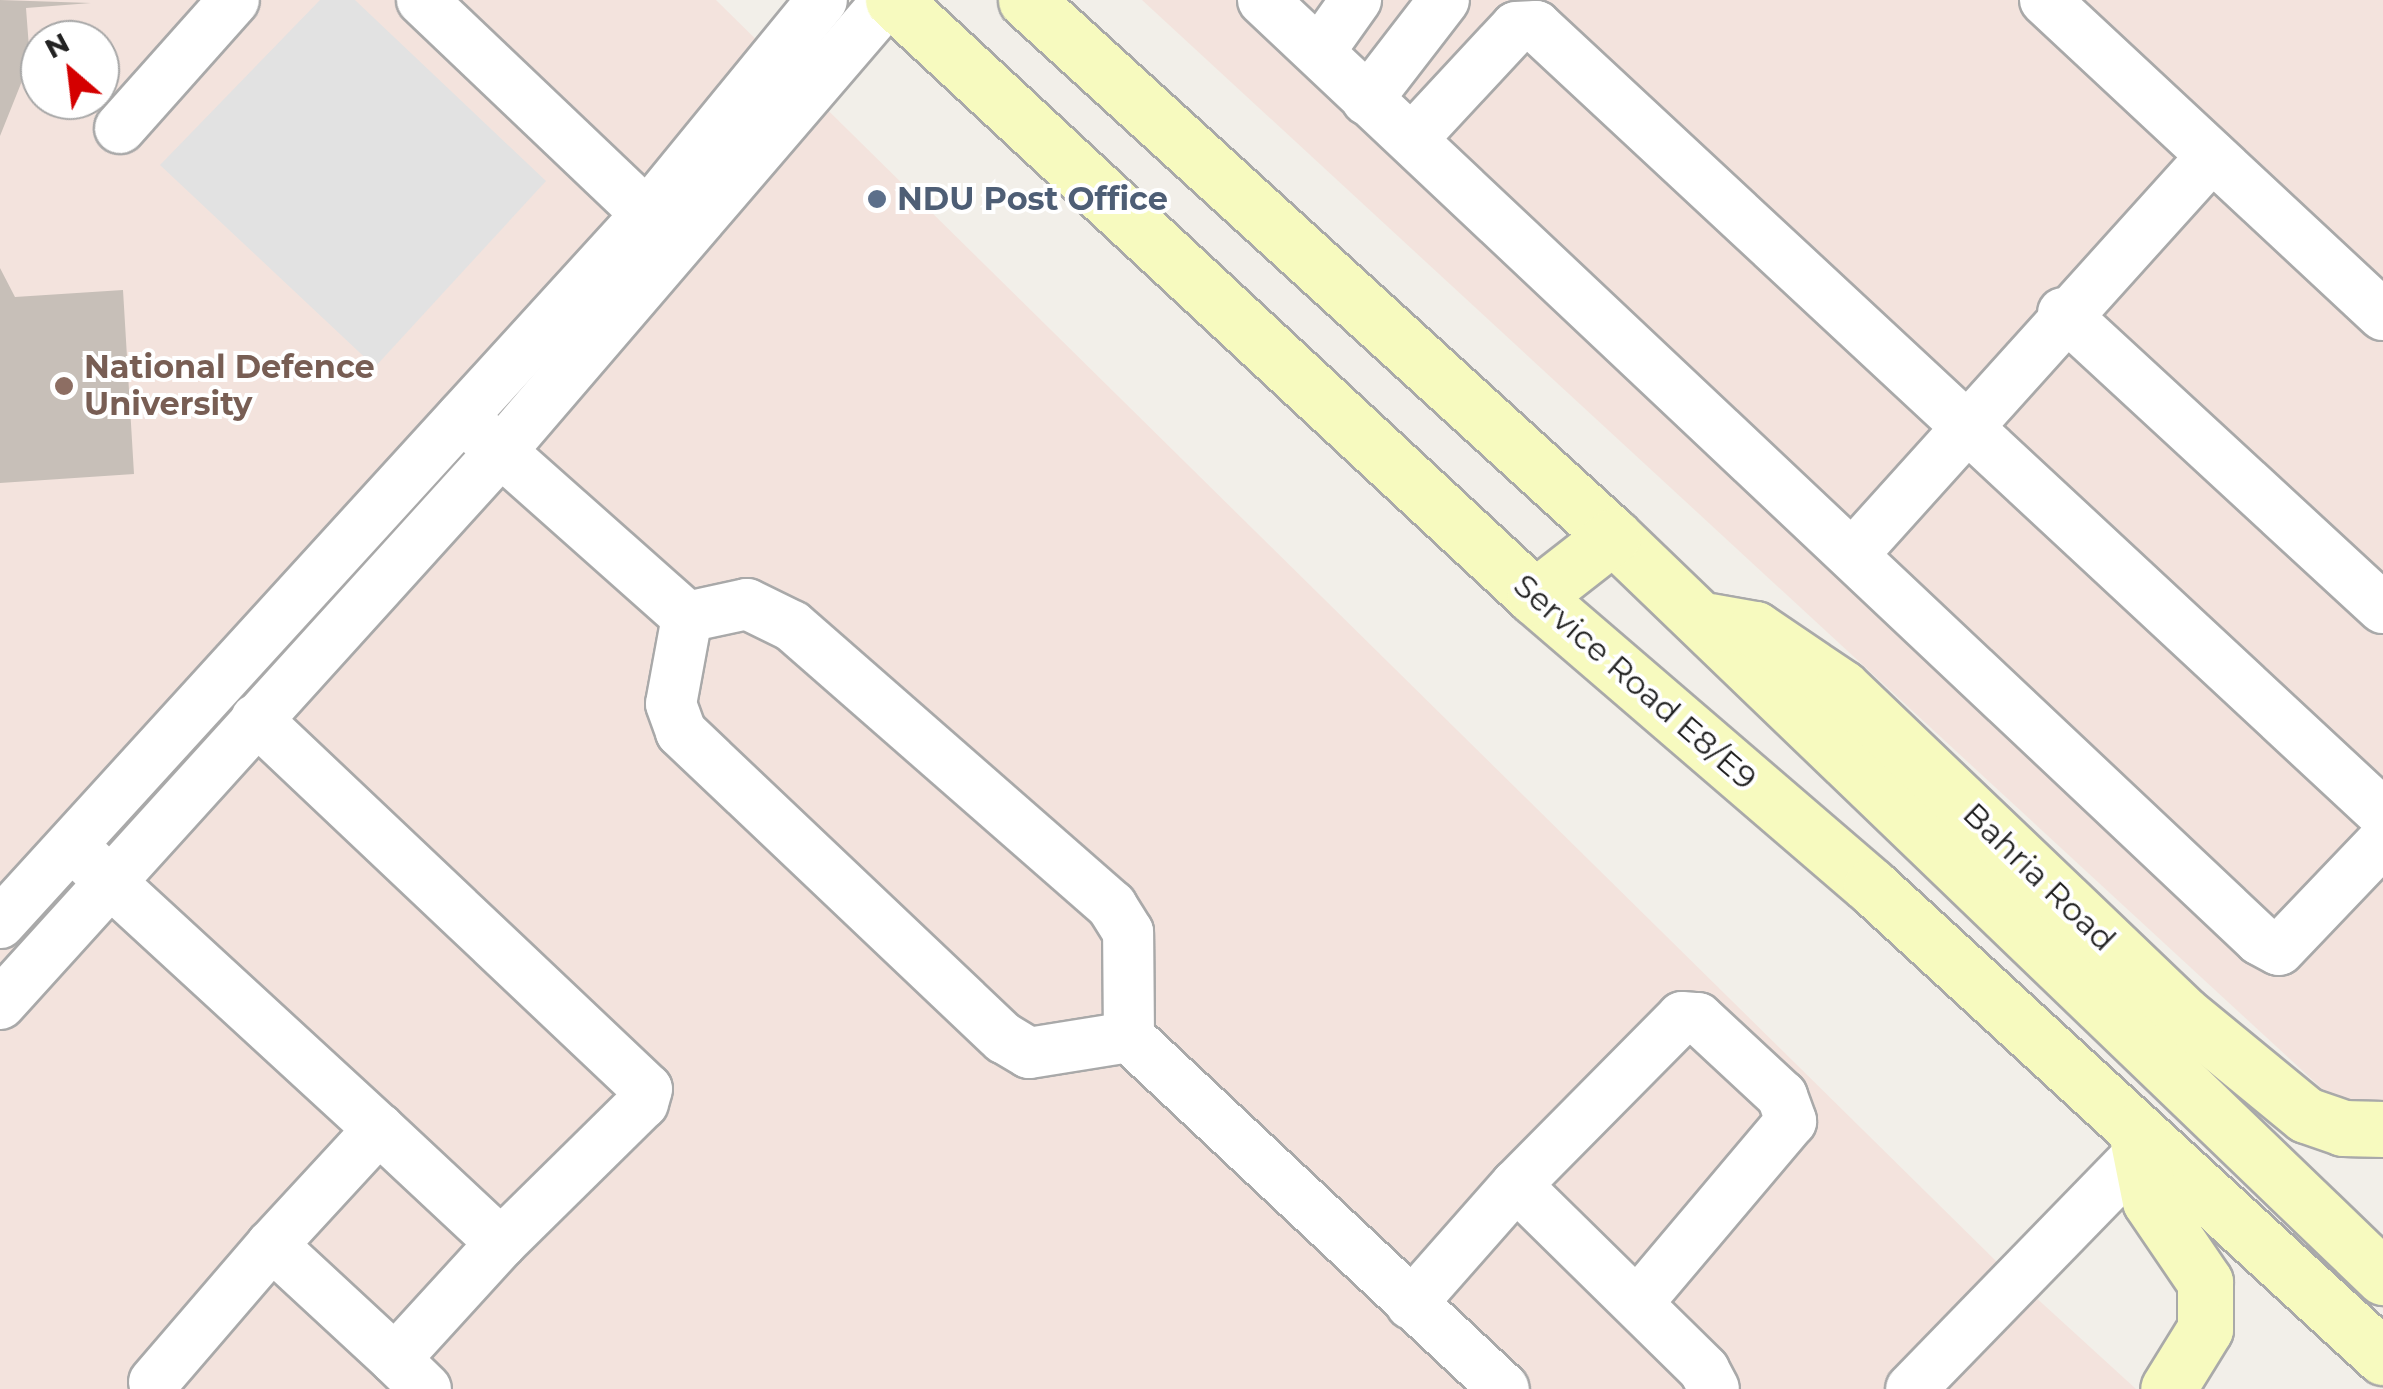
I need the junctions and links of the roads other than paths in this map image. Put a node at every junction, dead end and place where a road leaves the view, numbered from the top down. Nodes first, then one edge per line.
1 (234, 0) edge
2 (422, 0) edge
3 (822, 0) edge
4 (891, 0) edge
5 (1026, 0) edge
6 (1263, 0) edge
7 (1356, 0) edge
8 (1444, 0) edge
9 (2045, 0) edge
10 (1319, 52) junction
11 (1367, 100) junction
12 (120, 128) dead end
13 (1412, 139) junction
14 (2212, 156) junction
15 (647, 214) junction
16 (2063, 313) junction
17 (2383, 314) edge
18 (462, 417) junction
19 (1962, 426) junction
20 (501, 451) junction
21 (1613, 536) junction
22 (1855, 552) junction
23 (1535, 597) junction
24 (2383, 608) edge
25 (686, 617) junction
26 (1698, 619) junction
27 (256, 719) junction
28 (2383, 814) edge
29 (2383, 841) edge
30 (72, 846) junction
31 (1930, 848) junction
32 (108, 880) junction
33 (1871, 886) junction
34 (0, 923) edge
35 (0, 1004) edge
36 (1129, 1037) junction
37 (2383, 1128) edge
38 (379, 1130) junction
39 (2136, 1145) junction
40 (1516, 1185) junction
41 (502, 1243) junction
42 (272, 1245) junction
43 (2383, 1277) edge
44 (1637, 1303) junction
45 (1411, 1304) junction
46 (2383, 1357) edge
47 (410, 1374) edge
48 (154, 1382) dead end
49 (1504, 1389) edge
50 (1714, 1389) edge
51 (1911, 1389) edge
52 (2168, 1389) edge

1 - 12 street
2 - 15 street
3 - 15 street
4 - 20 street
4 - 23 street, Service Road E8/E9
5 - 21 street
6 - 10 street
7 - 10 street
8 - 11 street
9 - 14 street
10 - 11 street
11 - 13 street
13 - 19 street
13 - 22 street
14 - 16 street
14 - 17 street
15 - 18 street
16 - 19 street
16 - 24 street
18 - 20 street
18 - 30 street
19 - 22 street
19 - 28 street
20 - 25 street
20 - 27 street
21 - 23 street
21 - 26 street
22 - 29 street
23 - 33 street, Service Road E8/E9
25 - 36 street
25 - 36 street
26 - 31 street
26 - 37 street, Bahria Road
27 - 32 street
27 - 41 street
30 - 32 street
30 - 34 street
31 - 33 street
31 - 43 street
32 - 35 street
32 - 38 street
33 - 39 street, Service Road E8/E9
36 - 45 street
38 - 41 street
38 - 42 street
39 - 46 street, Service Road E8/E9
39 - 51 street
39 - 52 street
40 - 44 street
40 - 44 street
40 - 45 street
41 - 47 street
42 - 47 street
42 - 48 street
44 - 50 street
45 - 49 street

